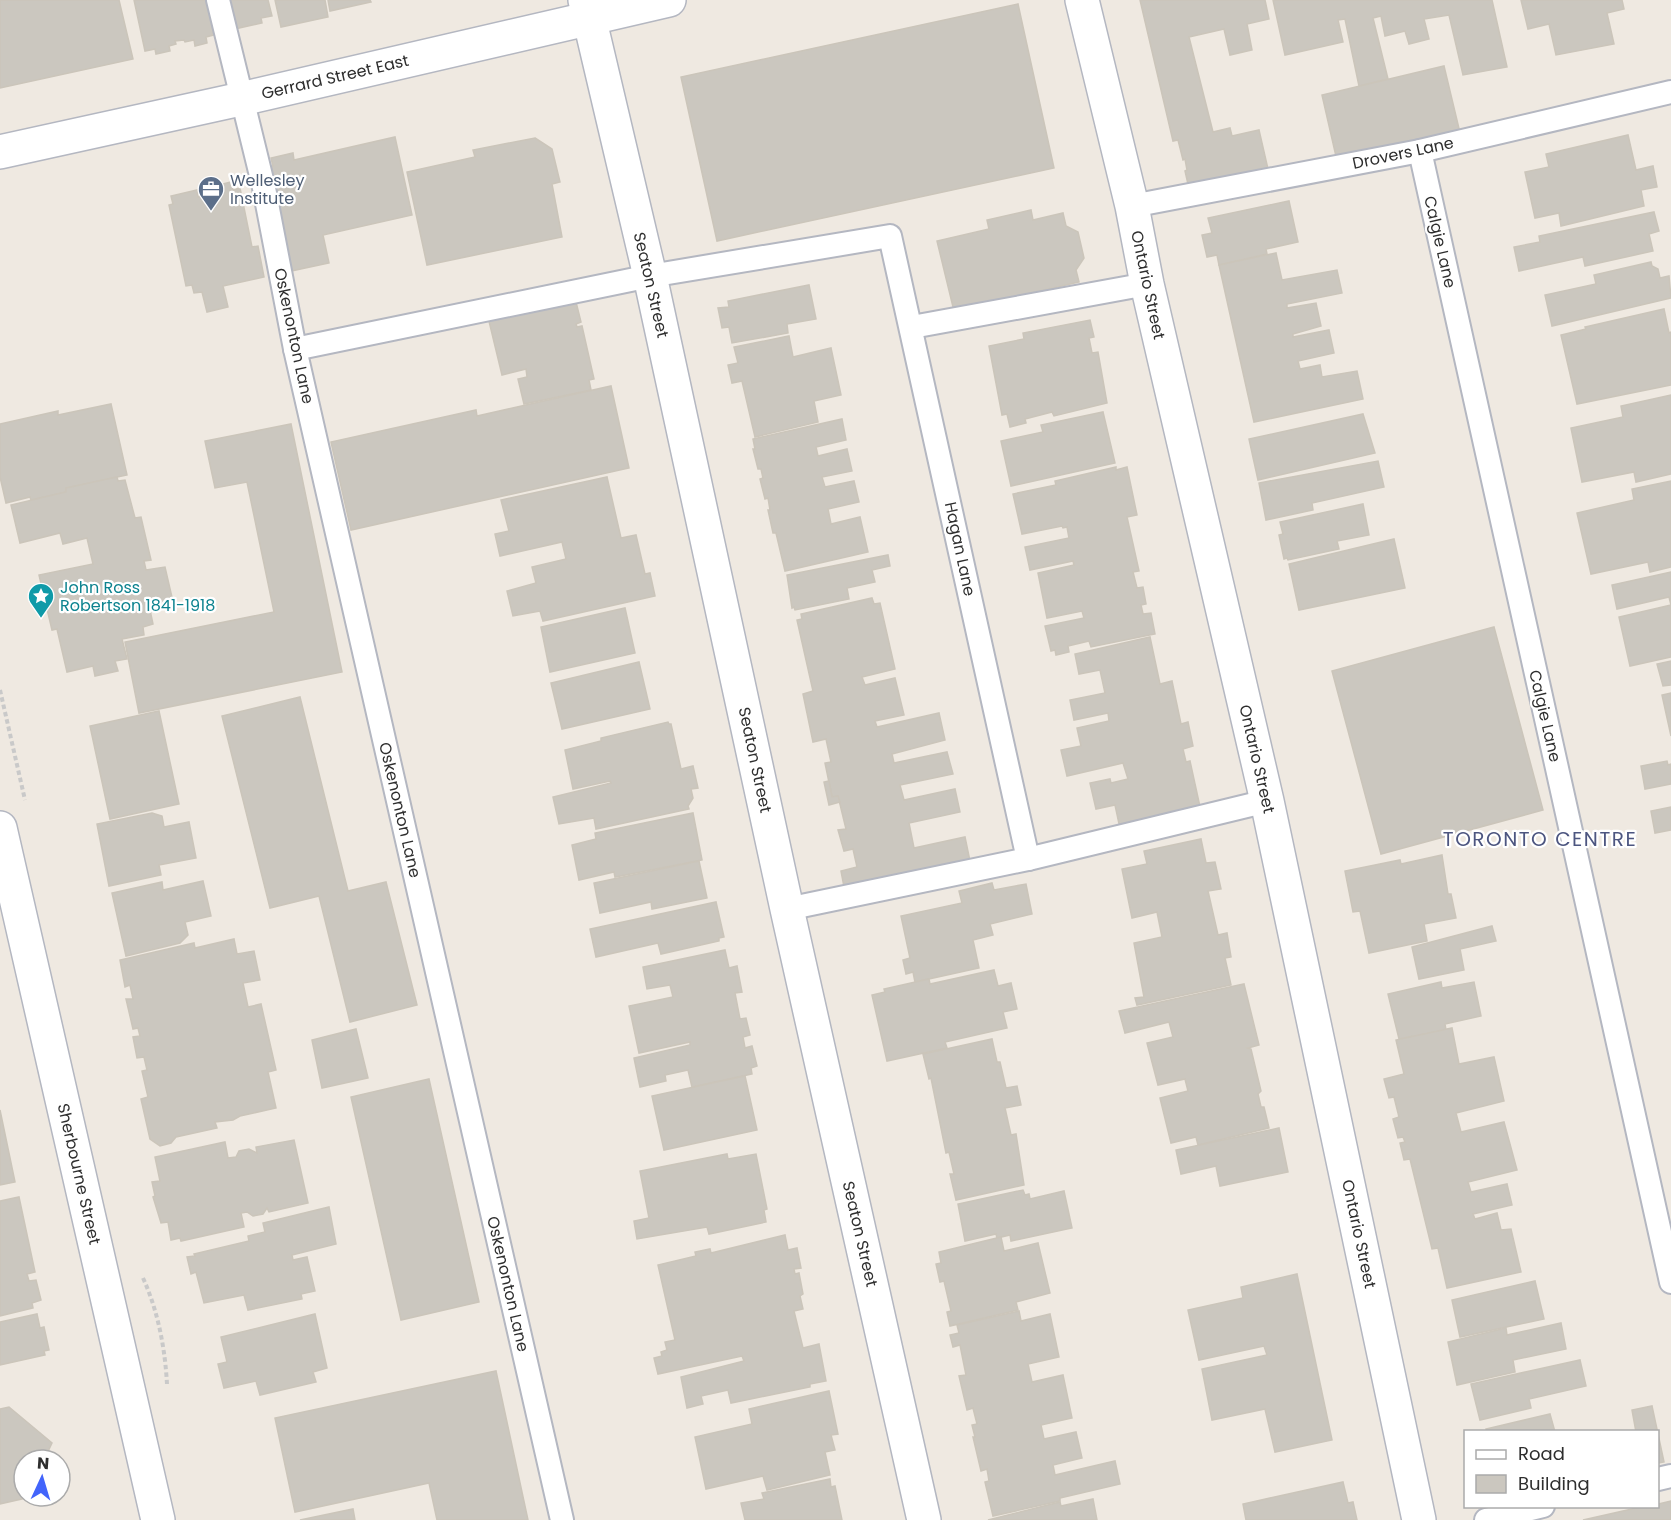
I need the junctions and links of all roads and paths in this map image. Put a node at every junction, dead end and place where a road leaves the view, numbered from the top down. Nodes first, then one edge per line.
1 (218, 0) edge
2 (669, 0) edge
3 (1082, 0) edge
4 (587, 9) edge
5 (1671, 92) edge
6 (241, 99) junction
7 (1420, 151) junction
8 (0, 152) edge
9 (1132, 206) junction
10 (650, 276) junction
11 (1146, 284) junction
12 (912, 327) junction
13 (296, 349) junction
14 (1267, 801) junction
15 (0, 828) edge
16 (1028, 859) junction
17 (787, 909) junction
18 (1671, 1282) edge
19 (1535, 1508) edge
20 (158, 1520) edge
21 (562, 1520) edge
22 (924, 1520) edge
23 (1419, 1520) edge
24 (1486, 1520) edge

1 - 6 lane, Oskenonton Lane
2 - 4 street, Gerrard Street East
3 - 9 street, Ontario Street
4 - 6 street, Gerrard Street East
4 - 10 street, Seaton Street
5 - 7 lane, Drovers Lane
6 - 8 street, Gerrard Street East
6 - 13 lane, Oskenonton Lane
7 - 9 lane, Drovers Lane
7 - 18 lane, Calgie Lane
9 - 11 street, Ontario Street
10 - 12 lane, Hagan Lane
10 - 13 lane
10 - 17 street, Seaton Street
11 - 12 lane
11 - 14 street, Ontario Street
12 - 16 lane, Hagan Lane
13 - 21 lane, Oskenonton Lane
14 - 16 lane
14 - 23 street, Ontario Street
15 - 20 street, Sherbourne Street
16 - 17 lane
17 - 22 street, Seaton Street
19 - 24 lane

